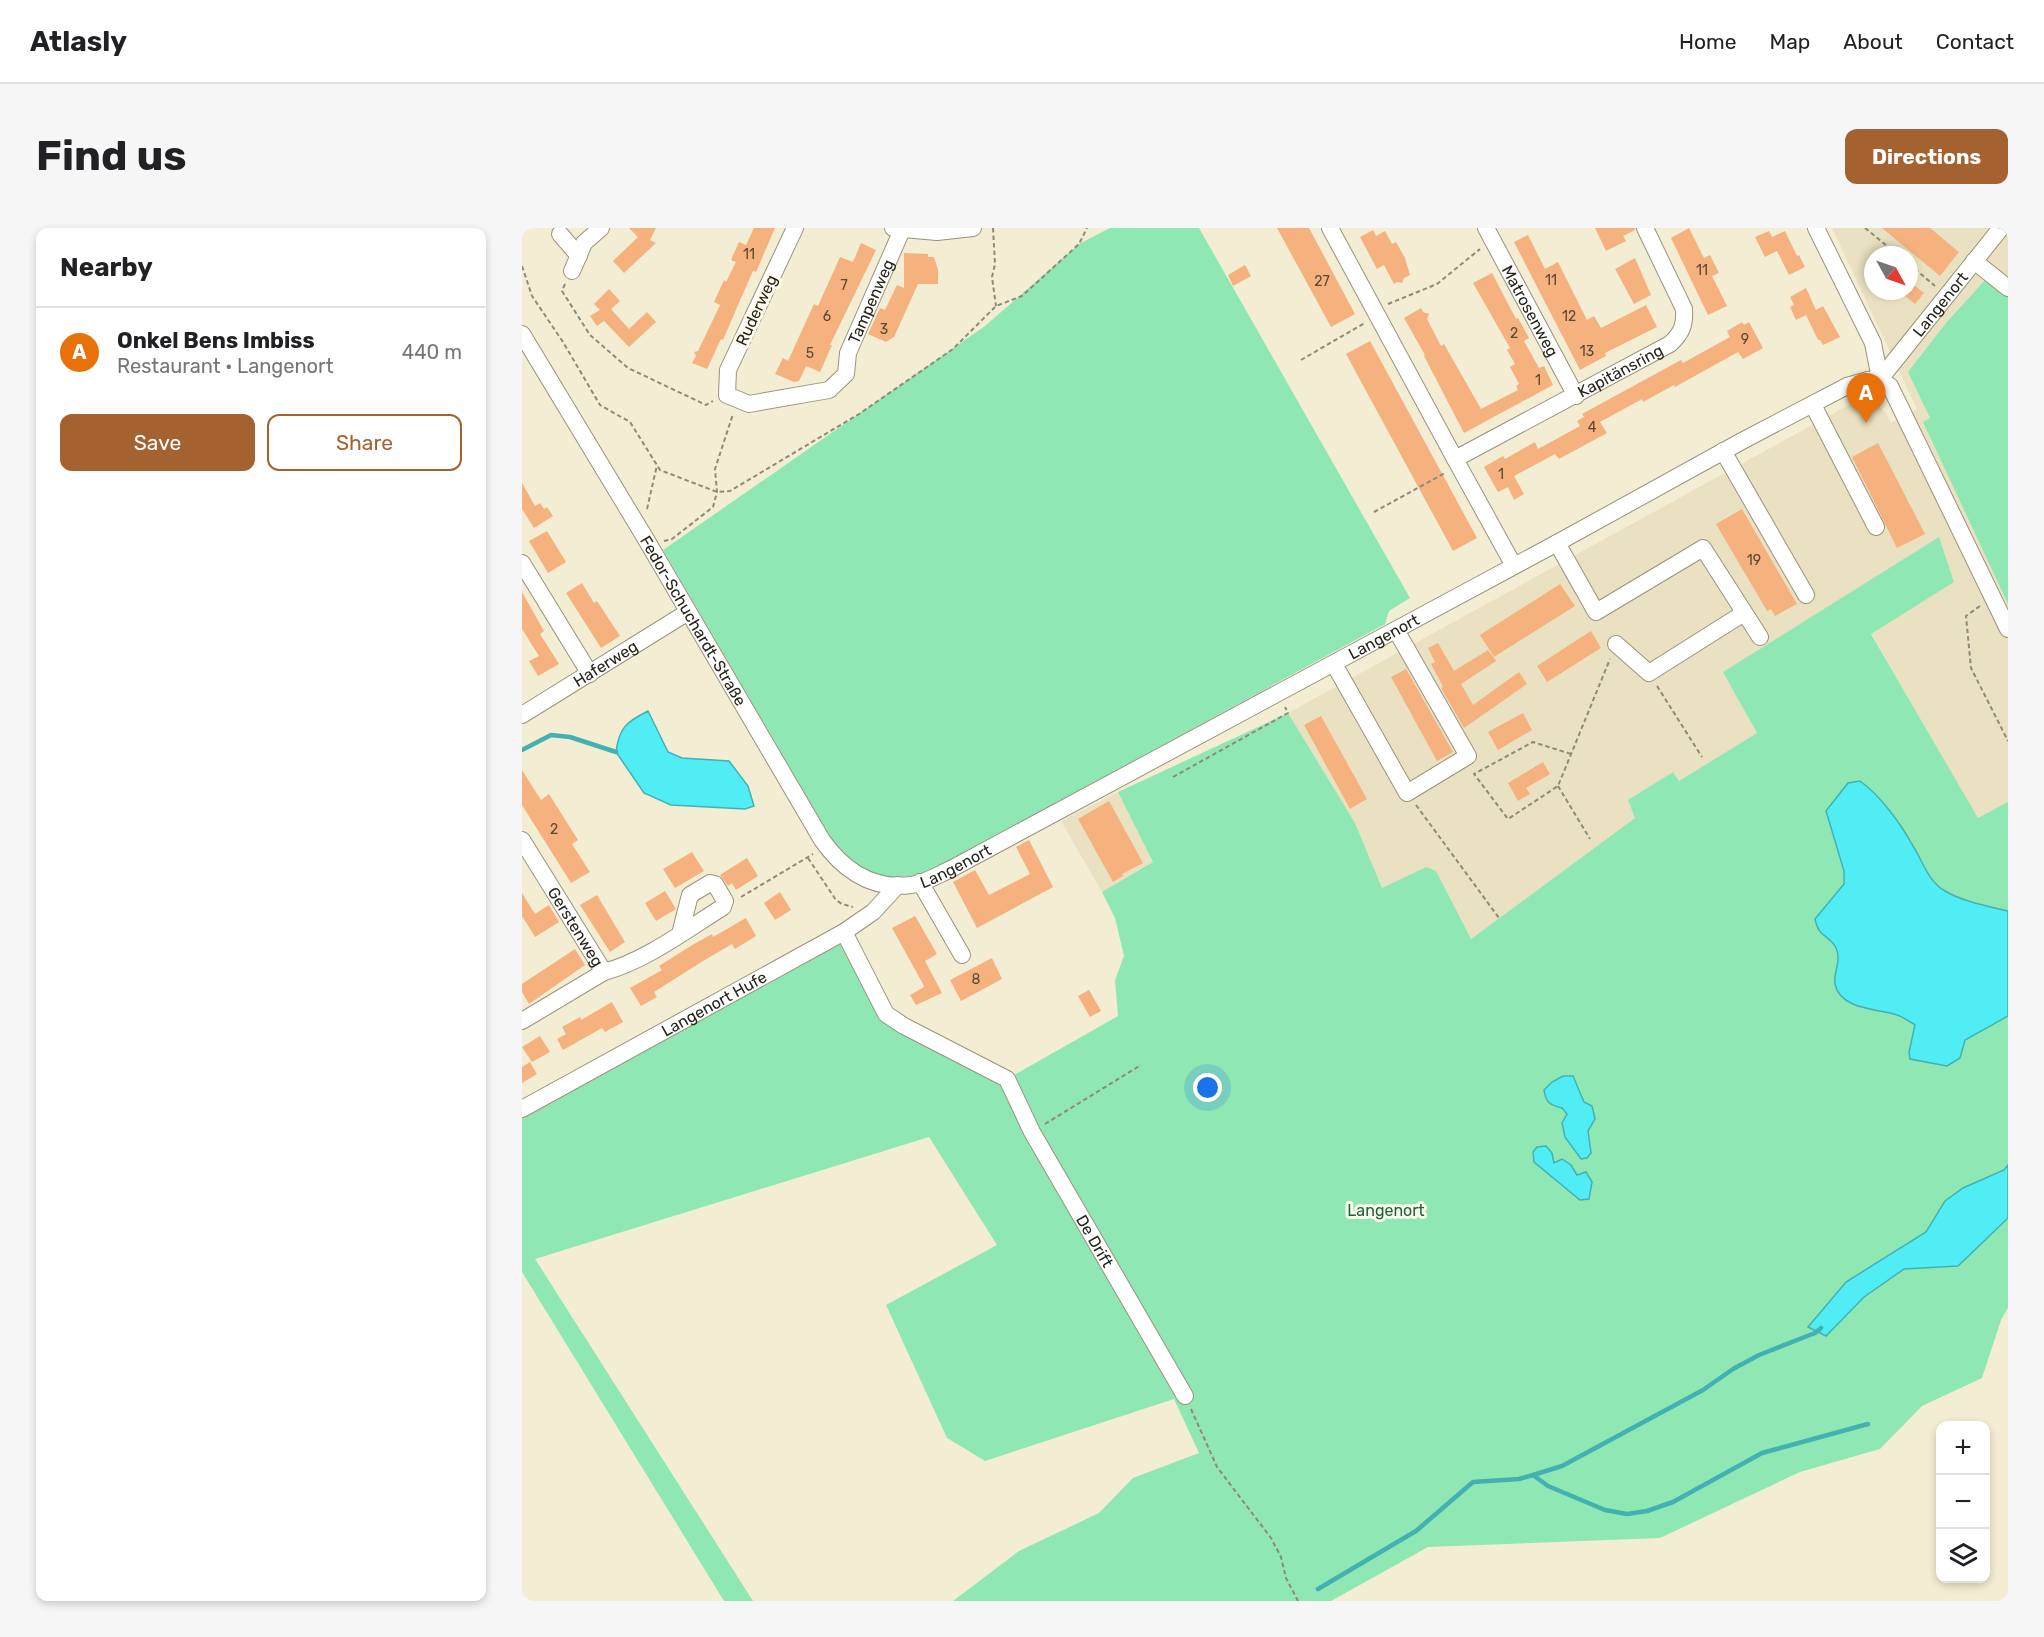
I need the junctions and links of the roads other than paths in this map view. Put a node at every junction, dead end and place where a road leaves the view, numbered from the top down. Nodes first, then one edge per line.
1 (601, 228) edge
2 (795, 228) edge
3 (973, 228) edge
4 (1330, 228) edge
5 (1645, 228) edge
6 (1816, 228) edge
7 (2001, 228) edge
8 (897, 229) edge
9 (1489, 233) edge
10 (560, 234) dead end
11 (1974, 261) junction
12 (2006, 281) edge
13 (522, 334) edge
14 (846, 374) joint
15 (1880, 379) junction
16 (1576, 396) junction
17 (1813, 405) junction
18 (1723, 451) junction
19 (1457, 463) junction
20 (1876, 527) dead end
21 (1557, 543) junction
22 (522, 563) edge
23 (1514, 566) junction
24 (1806, 595) dead end
25 (688, 612) junction
26 (1744, 613) junction
27 (2008, 629) edge
28 (1396, 630) junction
29 (1760, 637) dead end
30 (1616, 644) road end
31 (1334, 664) junction
32 (590, 674) junction
33 (522, 715) edge
34 (522, 840) edge
35 (920, 882) junction
36 (891, 885) junction
37 (844, 932) junction
38 (680, 934) junction
39 (962, 955) dead end
40 (604, 972) junction
41 (522, 1021) edge
42 (522, 1108) edge
43 (1185, 1395) road end

1 - 10 street
2 - 14 street, Ruderweg
3 - 8 street
4 - 19 street
5 - 16 street, Kapitänsring
6 - 15 street
7 - 11 street, Langenort
8 - 14 street, Tampenweg
9 - 16 street, Matrosenweg
11 - 12 street
11 - 15 street, Langenort
13 - 25 street, Fedor-Schuchardt-Straße
15 - 17 street, Langenort
15 - 27 street
16 - 19 street, Kapitänsring
17 - 18 street, Langenort
17 - 20 street
18 - 21 street, Langenort
18 - 24 street
19 - 23 street
21 - 23 street, Langenort
21 - 26 street
22 - 32 street
23 - 28 street, Langenort
25 - 32 street, Haferweg
25 - 36 street, Fedor-Schuchardt-Straße
26 - 29 street
26 - 30 street
28 - 31 street, Langenort
28 - 31 street
31 - 35 street, Langenort
32 - 33 street, Haferweg
34 - 40 street, Gerstenweg
35 - 36 street, Langenort
35 - 39 street
36 - 37 street, Langenort Hufe
37 - 42 street, Langenort Hufe
37 - 43 street, De Drift
38 - 38 street, Gerstenweg
38 - 40 street, Gerstenweg
40 - 41 street

